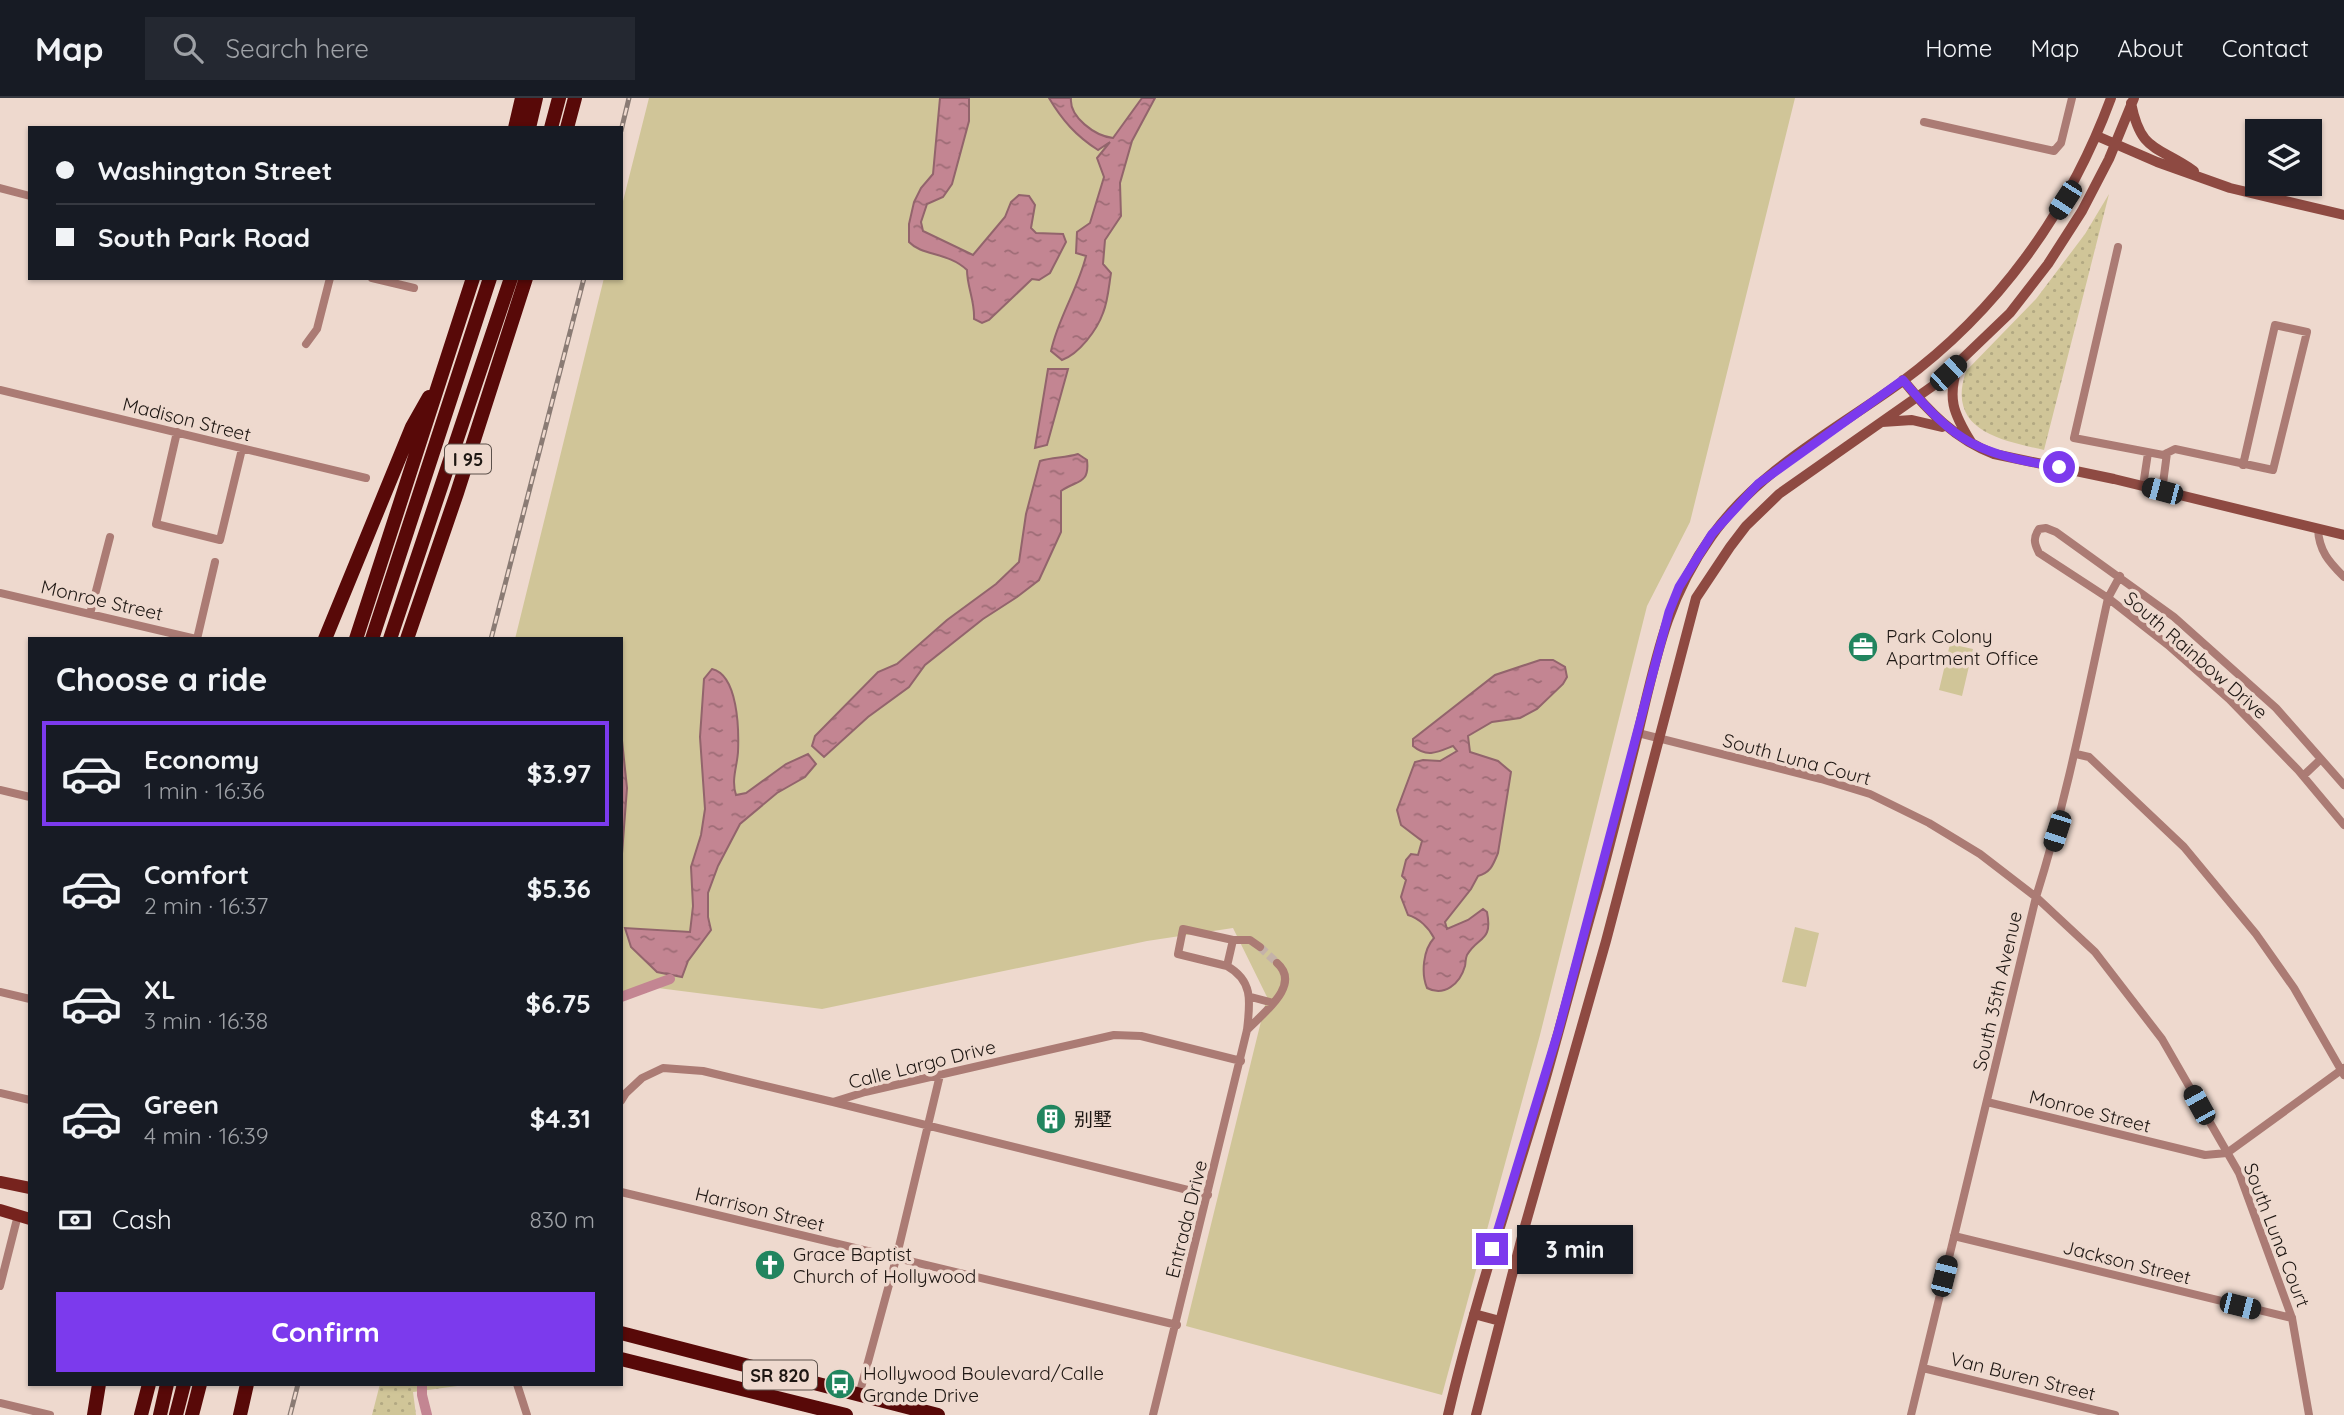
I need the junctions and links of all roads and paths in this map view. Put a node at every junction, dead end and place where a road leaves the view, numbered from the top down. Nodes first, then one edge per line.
1 (522, 98) edge
2 (536, 98) edge
3 (559, 98) edge
4 (575, 98) edge
5 (2072, 98) edge
6 (2110, 98) edge
7 (2132, 101) edge
8 (1924, 122) dead end
9 (515, 126) edge
10 (529, 126) edge
11 (552, 126) edge
12 (568, 126) edge
13 (2097, 136) junction
14 (2115, 144) junction
15 (2208, 180) junction
16 (0, 188) edge
17 (28, 195) edge
18 (2344, 215) edge
19 (2118, 247) dead end
20 (329, 280) edge
21 (381, 280) edge
22 (472, 280) edge
23 (489, 280) edge
24 (510, 280) edge
25 (525, 280) edge
26 (414, 288) dead end
27 (306, 344) dead end
28 (1959, 363) junction
29 (445, 369) junction
30 (1903, 380) junction
31 (0, 390) edge
32 (1916, 397) junction
33 (1880, 423) junction
34 (1947, 428) junction
35 (177, 432) junction
36 (1975, 447) junction
37 (242, 449) junction
38 (2148, 453) junction
39 (2167, 453) junction
40 (2244, 465) junction
41 (366, 478) dead end
42 (2143, 486) junction
43 (2162, 491) junction
44 (2318, 529) junction
45 (2344, 535) edge
46 (110, 537) dead end
47 (215, 562) dead end
48 (2120, 576) junction
49 (2344, 577) edge
50 (0, 593) edge
51 (2108, 598) junction
52 (89, 614) junction
53 (187, 637) edge
54 (196, 637) edge
55 (326, 637) edge
56 (357, 637) edge
57 (373, 637) edge
58 (391, 637) edge
59 (408, 637) edge
60 (1638, 733) junction
61 (1659, 738) junction
62 (2076, 754) junction
63 (2321, 759) junction
64 (2303, 776) junction
65 (2344, 785) edge
66 (0, 790) edge
67 (28, 797) edge
68 (2344, 825) edge
69 (2036, 897) junction
70 (1233, 940) junction
71 (1259, 947) tunnel mouth
72 (1277, 963) tunnel mouth
73 (1227, 966) junction
74 (0, 992) edge
75 (1251, 997) junction
76 (28, 999) edge
77 (1273, 1003) junction
78 (1247, 1030) junction
79 (1241, 1061) junction
80 (2343, 1071) edge
81 (940, 1075) junction
82 (0, 1093) edge
83 (623, 1098) edge
84 (28, 1100) edge
85 (833, 1102) junction
86 (1987, 1102) junction
87 (927, 1127) junction
88 (2227, 1153) junction
89 (0, 1182) edge
90 (28, 1188) edge
91 (623, 1192) edge
92 (1208, 1195) junction
93 (0, 1210) edge
94 (24, 1217) edge
95 (1954, 1236) junction
96 (896, 1259) junction
97 (0, 1286) edge
98 (1474, 1314) junction
99 (2292, 1318) junction
100 (1500, 1321) junction
101 (1177, 1325) junction
102 (623, 1335) edge
103 (623, 1360) edge
104 (1923, 1368) junction
105 (99, 1386) edge
106 (148, 1386) edge
107 (167, 1386) edge
108 (183, 1386) edge
109 (199, 1386) edge
110 (247, 1386) edge
111 (518, 1386) edge
112 (859, 1395) junction
113 (0, 1403) edge
114 (817, 1408) junction
115 (50, 1415) edge
116 (94, 1415) edge
117 (141, 1415) edge
118 (160, 1415) edge
119 (176, 1415) edge
120 (192, 1415) edge
121 (240, 1415) edge
122 (527, 1415) edge
123 (846, 1415) edge
124 (889, 1415) edge
125 (932, 1415) edge
126 (938, 1415) edge
127 (1153, 1415) edge
128 (1448, 1415) edge
129 (1476, 1415) edge
130 (1911, 1415) edge
131 (2115, 1415) edge
132 (2309, 1415) edge

1 - 9 highway
2 - 10 highway
3 - 11 highway
4 - 12 highway
5 - 8 street
6 - 13 street
7 - 14 street
7 - 15 street
13 - 14 street
13 - 30 street
14 - 15 street
14 - 28 street
15 - 18 street
16 - 17 street
19 - 38 street
20 - 27 street
21 - 26 street
22 - 29 highway, I 95
23 - 57 highway
24 - 58 highway
25 - 59 highway, I 95
28 - 32 street
28 - 36 street
29 - 55 highway
29 - 56 highway, I 95
30 - 32 street
30 - 60 street
31 - 35 street, Madison Street
32 - 33 street
32 - 34 street
33 - 34 street
33 - 61 street
34 - 36 street
35 - 37 street, Madison Street
35 - 37 street
36 - 42 street
37 - 41 street, Madison Street
38 - 39 street
38 - 42 street
39 - 40 street
39 - 43 street
40 - 40 street
42 - 43 street
43 - 44 street
44 - 45 street
44 - 49 street
46 - 52 street
47 - 54 street
48 - 51 street, South 35th Avenue
48 - 51 street, South Rainbow Drive
48 - 63 street, South Rainbow Drive
50 - 52 street, Monroe Street
51 - 62 street, South 35th Avenue
51 - 64 street, South Rainbow Drive
52 - 53 street, Monroe Street
60 - 61 street, South Luna Court
60 - 98 street
61 - 69 street, South Luna Court
61 - 100 street
62 - 69 street, South 35th Avenue
62 - 80 street
63 - 64 street
63 - 65 street, South Rainbow Drive
64 - 68 street, South Rainbow Drive
66 - 67 street
69 - 86 street, South 35th Avenue
69 - 88 street, South Luna Court
70 - 71 street
70 - 73 street
70 - 73 street
72 - 77 street
73 - 75 street
74 - 76 street
75 - 77 street
75 - 78 street, Entrada Drive
77 - 78 street
78 - 79 street, Entrada Drive
79 - 81 street, Calle Largo Drive
79 - 92 street, Entrada Drive
80 - 88 street
81 - 85 street, Calle Largo Drive
81 - 87 street
82 - 84 street
83 - 85 street, Calle Largo Drive
85 - 87 street
86 - 88 street, Monroe Street
86 - 95 street, South 35th Avenue
87 - 92 street
87 - 96 street
88 - 99 street, South Luna Court
89 - 90 main road
91 - 96 street, Harrison Street
92 - 101 street, Entrada Drive
93 - 94 main road
94 - 97 street
95 - 99 street, Jackson Street
95 - 104 street, South 35th Avenue
96 - 101 street, Harrison Street
96 - 112 street
98 - 100 street
98 - 128 street
99 - 132 street, South Luna Court
100 - 129 street
101 - 127 street, Entrada Drive
102 - 112 highway, SR 820
103 - 114 highway, SR 820
104 - 130 street, South 35th Avenue
104 - 131 street, Van Buren Street
105 - 116 highway
106 - 117 highway
107 - 118 highway
108 - 119 highway
109 - 120 highway
110 - 121 highway
111 - 122 street
112 - 114 highway
112 - 126 highway, SR 820
113 - 115 street
114 - 123 highway, SR 820
124 - 125 highway

